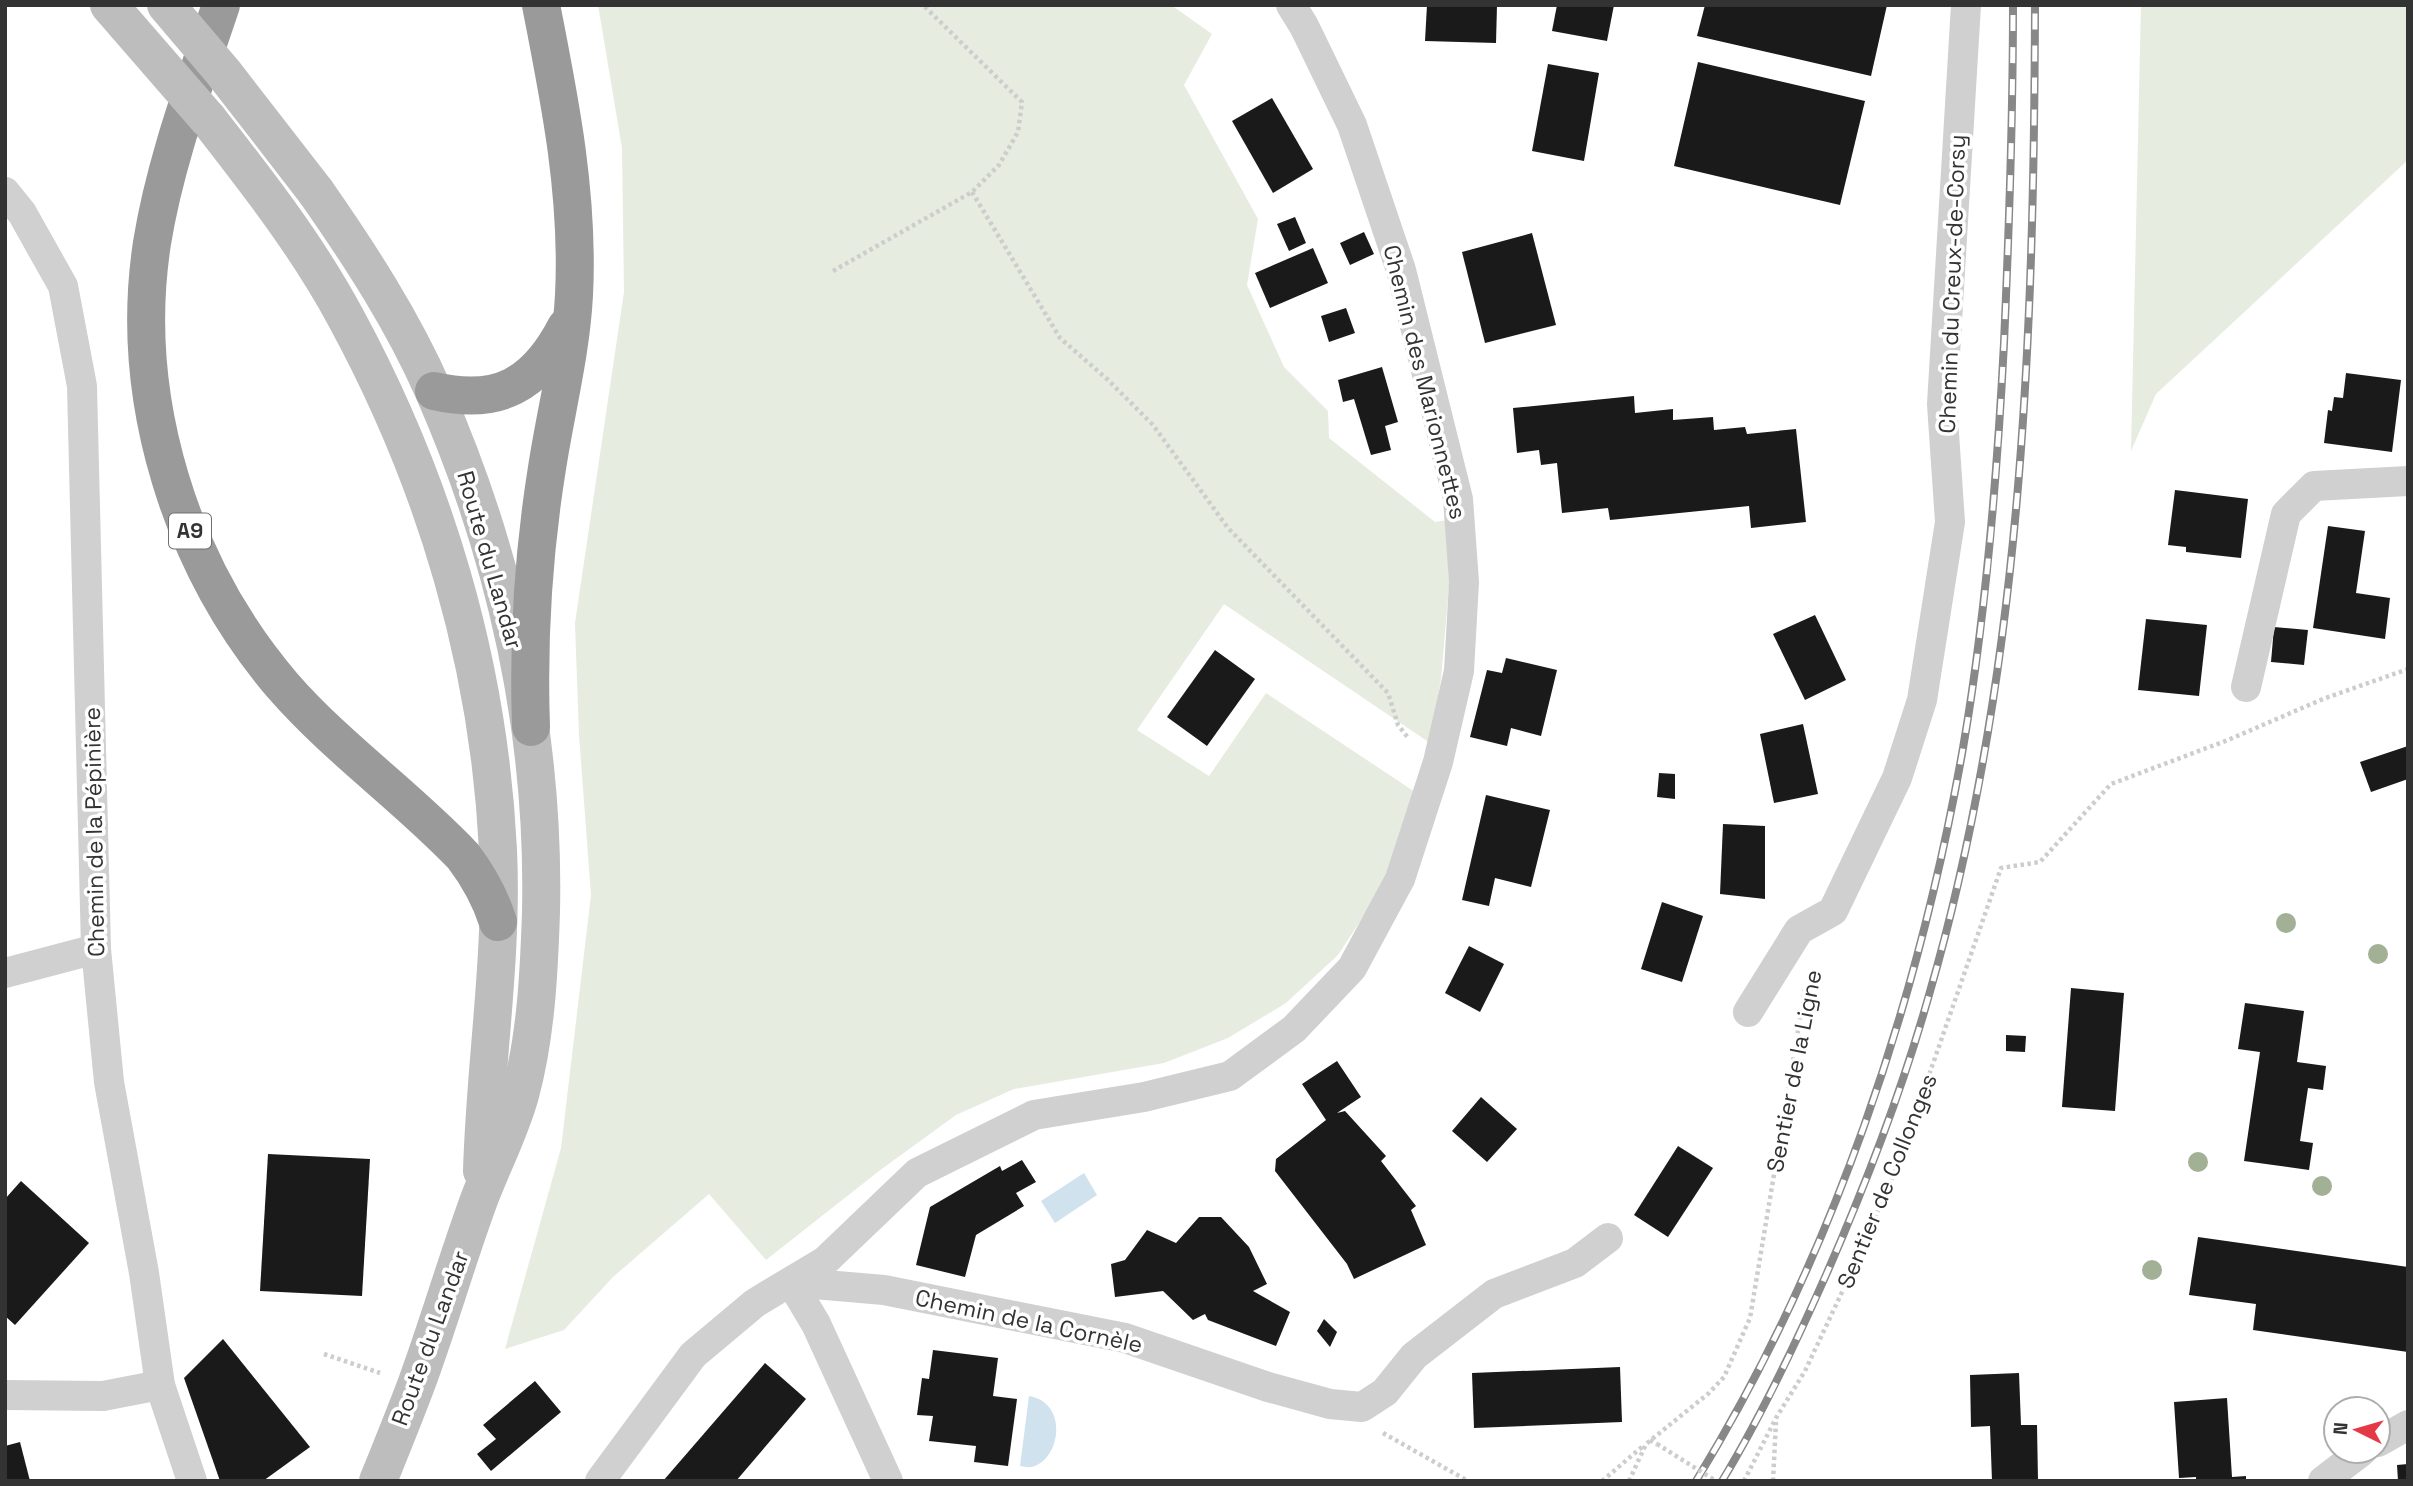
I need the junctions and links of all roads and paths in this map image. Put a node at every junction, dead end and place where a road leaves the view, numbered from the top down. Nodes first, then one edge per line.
1 (109, 5) edge
2 (166, 5) edge
3 (221, 5) edge
4 (541, 5) edge
5 (923, 5) edge
6 (1291, 5) edge
7 (1966, 5) edge
8 (5, 192) edge
9 (972, 192) junction
10 (299, 241) junction
11 (833, 271) dead end
12 (574, 295) junction
13 (434, 391) junction
14 (2408, 481) edge
15 (2408, 669) edge
16 (2246, 687) dead end
17 (1398, 725) dead end
18 (531, 727) junction
19 (498, 922) junction
20 (96, 949) junction
21 (5, 973) edge
22 (1805, 987) dead end
23 (1748, 1012) dead end
24 (481, 1195) junction
25 (1608, 1238) dead end
26 (791, 1282) junction
27 (324, 1354) dead end
28 (384, 1374) dead end
29 (160, 1385) junction
30 (5, 1395) edge
31 (1330, 1404) junction
32 (1776, 1418) junction
33 (2408, 1425) edge
34 (2392, 1434) edge
35 (1648, 1442) junction
36 (2344, 1465) edge
37 (192, 1481) edge
38 (378, 1481) edge
39 (600, 1481) edge
40 (888, 1481) edge
41 (1468, 1481) edge
42 (1602, 1481) edge
43 (1629, 1481) edge
44 (1716, 1481) edge
45 (1744, 1481) edge
46 (1773, 1481) edge
47 (2323, 1481) edge

1 - 10 main road, Route du Landar, bridge
2 - 13 main road, Route du Landar, bridge
3 - 19 highway, A9
4 - 12 highway
5 - 9 path
6 - 26 street, Chemin des Marionnettes
7 - 23 street, Chemin du Creux-de-Corsy
8 - 20 street, Chemin de la Pépinière
9 - 11 path
9 - 17 path
10 - 13 main road
10 - 19 main road, Route du Landar
12 - 13 highway
12 - 18 highway
13 - 18 main road, Route du Landar
14 - 16 street
15 - 32 path, Sentier de Collonges
18 - 24 main road, Route du Landar
19 - 24 main road, Route du Landar
20 - 21 street
20 - 29 street, Chemin de la Pépinière
22 - 35 path, Sentier de la Ligne
24 - 38 main road, Route du Landar
25 - 31 street, Chemin de la Cornèle
26 - 31 street, Chemin de la Cornèle
26 - 39 street
26 - 40 street
27 - 28 path
29 - 30 street
29 - 37 street, Chemin de la Pépinière
31 - 41 path
32 - 45 path, Sentier de Collonges
32 - 46 path
33 - 34 street
35 - 42 path
35 - 43 path, Sentier de la Ligne
35 - 44 path, bridge
36 - 47 street

